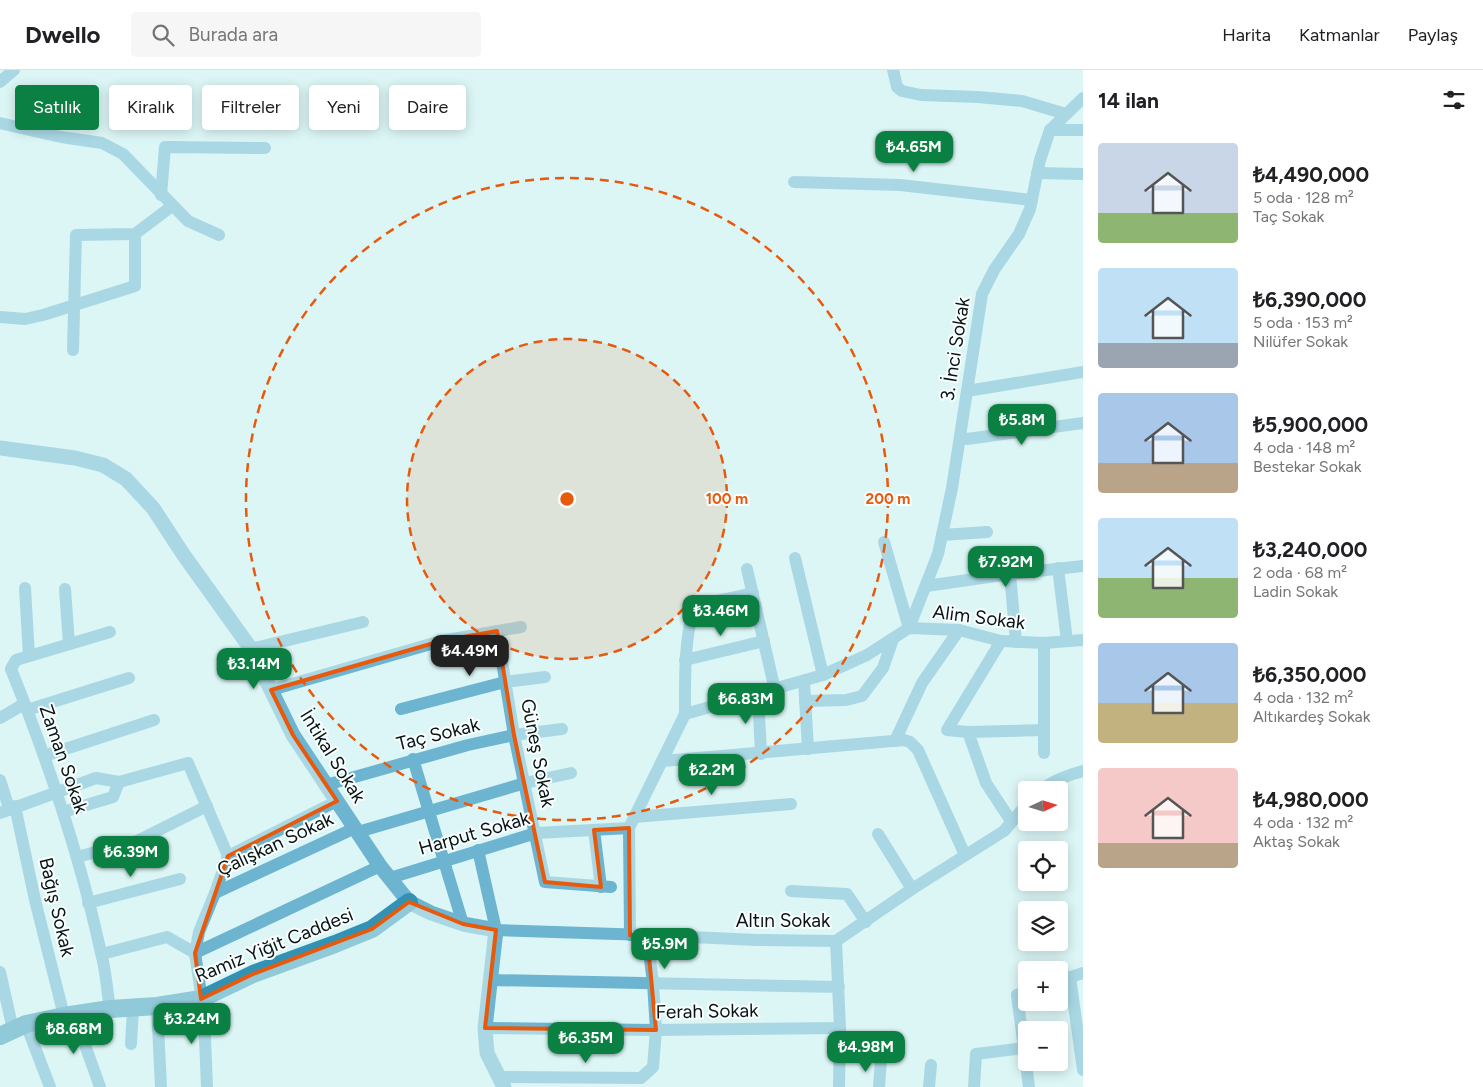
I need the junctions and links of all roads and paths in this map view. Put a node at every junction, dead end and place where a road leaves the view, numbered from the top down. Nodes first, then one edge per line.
1 (14, 70) edge
2 (893, 70) edge
3 (0, 82) edge
4 (1083, 98) edge
5 (1066, 114) junction
6 (0, 123) edge
7 (1050, 130) junction
8 (1083, 130) edge
9 (265, 148) dead end
10 (1037, 173) junction
11 (1083, 174) edge
12 (794, 182) dead end
13 (161, 195) junction
14 (1032, 200) junction
15 (172, 206) junction
16 (135, 234) junction
17 (219, 235) dead end
18 (74, 304) junction
19 (0, 316) edge
20 (73, 350) dead end
21 (1083, 372) edge
22 (967, 391) junction
23 (1083, 423) edge
24 (960, 438) junction
25 (0, 448) edge
26 (987, 532) dead end
27 (942, 535) junction
28 (884, 542) dead end
29 (795, 558) dead end
30 (1083, 566) edge
31 (1058, 568) junction
32 (747, 569) dead end
33 (1010, 574) junction
34 (926, 586) junction
35 (25, 588) dead end
36 (65, 589) dead end
37 (753, 593) junction
38 (363, 622) dead end
39 (521, 628) dead end
40 (909, 628) junction
41 (959, 630) junction
42 (497, 631) junction
43 (110, 632) dead end
44 (893, 638) junction
45 (1083, 640) edge
46 (764, 641) junction
47 (1001, 641) junction
48 (1067, 641) junction
49 (1016, 642) junction
50 (68, 644) junction
51 (1044, 644) junction
52 (251, 649) junction
53 (29, 656) junction
54 (685, 660) junction
55 (5, 669) edge
56 (823, 676) junction
57 (546, 677) dead end
58 (129, 678) dead end
59 (804, 681) junction
60 (505, 682) junction
61 (271, 690) junction
62 (775, 690) junction
63 (758, 694) junction
64 (805, 702) junction
65 (26, 707) junction
66 (401, 709) dead end
67 (685, 714) junction
68 (0, 718) edge
69 (154, 720) dead end
70 (562, 729) dead end
71 (1044, 730) junction
72 (968, 732) junction
73 (514, 735) junction
74 (895, 741) junction
75 (808, 749) junction
76 (1044, 753) dead end
77 (761, 754) junction
78 (44, 756) junction
79 (412, 759) junction
80 (662, 761) junction
81 (1083, 771) edge
82 (572, 773) dead end
83 (0, 780) edge
84 (1058, 781) edge
85 (119, 782) junction
86 (525, 783) junction
87 (326, 785) junction
88 (56, 792) junction
89 (336, 801) junction
90 (791, 804) dead end
91 (207, 806) junction
92 (8, 809) edge
93 (428, 810) junction
94 (63, 812) junction
95 (1018, 814) edge
96 (1012, 821) junction
97 (632, 822) junction
98 (356, 830) junction
99 (594, 830) junction
100 (536, 833) junction
101 (878, 834) dead end
102 (478, 850) junction
103 (965, 855) junction
104 (77, 856) junction
105 (228, 856) junction
106 (444, 860) junction
107 (385, 872) junction
108 (180, 879) dead end
109 (912, 889) junction
110 (791, 891) dead end
111 (215, 893) junction
112 (408, 902) junction
113 (88, 903) junction
114 (866, 922) junction
115 (463, 924) junction
116 (496, 930) junction
117 (630, 935) junction
118 (647, 935) junction
119 (836, 941) junction
120 (195, 953) junction
121 (102, 954) junction
122 (0, 972) edge
123 (1083, 973) edge
124 (1068, 978) edge
125 (490, 980) junction
126 (654, 984) junction
127 (839, 987) junction
128 (1068, 997) edge
129 (201, 999) junction
130 (157, 1006) junction
131 (133, 1008) junction
132 (110, 1009) junction
133 (69, 1015) junction
134 (485, 1028) junction
135 (840, 1028) junction
136 (13, 1030) edge
137 (656, 1030) junction
138 (131, 1044) dead end
139 (1018, 1049) edge
140 (881, 1060) dead end
141 (930, 1065) dead end
142 (1083, 1065) edge
143 (1027, 1071) edge
144 (502, 1082) edge
145 (50, 1087) edge
146 (100, 1087) edge
147 (161, 1087) edge
148 (207, 1087) edge
149 (839, 1087) edge
150 (879, 1087) edge
151 (929, 1087) edge
152 (974, 1087) edge
153 (1029, 1087) edge

1 - 3 street
2 - 5 street
4 - 5 street, 3. İnci Sokak
5 - 7 street, 3. İnci Sokak
6 - 13 street
7 - 8 street
7 - 10 street, 3. İnci Sokak
9 - 13 street
10 - 11 street
10 - 14 street, 3. İnci Sokak
12 - 14 street
13 - 15 street
14 - 22 street, 3. İnci Sokak
15 - 16 street
15 - 17 street
16 - 18 street
16 - 18 street
18 - 19 street
18 - 20 street
21 - 22 street
22 - 24 street, 3. İnci Sokak
23 - 24 street
24 - 27 street, 3. İnci Sokak
25 - 52 street, İntikal Sokak
26 - 27 street
27 - 34 street, 3. İnci Sokak
28 - 40 street
29 - 56 street
30 - 31 street
31 - 33 street
31 - 48 street
32 - 37 street
33 - 34 street
33 - 49 street
34 - 40 street, 3. İnci Sokak
35 - 53 street
36 - 50 street
37 - 46 street
37 - 54 street
38 - 52 street
39 - 42 street
40 - 41 street, Alim Sokak
40 - 44 street, Alim Sokak
41 - 47 street, Alim Sokak
41 - 74 street
42 - 60 street, Güneş Sokak
42 - 61 street
43 - 50 street
44 - 56 street, Alim Sokak
44 - 64 street
45 - 48 street, Alim Sokak
46 - 54 street
46 - 62 street
47 - 49 street, Alim Sokak
47 - 72 street
48 - 51 street, Alim Sokak
49 - 51 street, Alim Sokak
50 - 53 street
51 - 71 street
52 - 61 street, İntikal Sokak
53 - 55 street
54 - 67 street
55 - 65 street, Zaman Sokak
56 - 59 street, Alim Sokak
57 - 60 street, Taç Sokak
58 - 65 street
59 - 62 street, Alim Sokak
59 - 64 street
60 - 66 street, Taç Sokak
60 - 73 street, Güneş Sokak
61 - 87 street, İntikal Sokak
62 - 63 street, Alim Sokak
63 - 67 street, Alim Sokak
63 - 77 street
64 - 75 street
65 - 68 street
65 - 78 street, Zaman Sokak
67 - 80 street
69 - 78 street
70 - 73 street, Taç Sokak
71 - 72 street
71 - 76 street
72 - 96 street
73 - 79 street, Taç Sokak
73 - 86 street, Güneş Sokak
74 - 75 street
74 - 103 street
75 - 77 street
77 - 80 street
78 - 88 street, Zaman Sokak
79 - 87 street, Taç Sokak
79 - 93 street
80 - 97 street
81 - 84 street
82 - 86 street, Çalışkan Sokak
83 - 92 street, Bağış Sokak
85 - 88 street
85 - 91 street
85 - 94 street
86 - 93 street, Çalışkan Sokak
86 - 100 street, Güneş Sokak
87 - 89 street, İntikal Sokak
88 - 92 street
88 - 94 street, Zaman Sokak
89 - 98 street, İntikal Sokak
89 - 105 street
90 - 97 street, Harput Sokak
91 - 104 street
91 - 105 street
92 - 133 street, Bağış Sokak
93 - 98 street, Çalışkan Sokak
93 - 106 street
94 - 104 street, Zaman Sokak
95 - 96 street, Altın Sokak
96 - 103 street, Altın Sokak
97 - 99 street, Harput Sokak
97 - 117 street
98 - 107 street, İntikal Sokak
98 - 111 street, Çalışkan Sokak
99 - 100 street, Harput Sokak
99 - 100 street, Güneş Sokak
100 - 102 street, Harput Sokak
101 - 109 street
102 - 106 street, Harput Sokak
102 - 116 street
103 - 109 street, Altın Sokak
104 - 113 street, Zaman Sokak
105 - 111 street
106 - 107 street, Harput Sokak
106 - 115 street
107 - 112 street, İntikal Sokak
107 - 120 street, Harput Sokak
108 - 113 street
109 - 114 street, Altın Sokak
110 - 114 street
111 - 120 street, Çalışkan Sokak
112 - 115 street, İntikal Sokak
112 - 129 main road, Ramiz Yiğit Caddesi
113 - 121 street, Zaman Sokak
114 - 119 street, Altın Sokak
115 - 116 street, İntikal Sokak
116 - 117 street, Altın Sokak
116 - 125 street
117 - 118 street, Altın Sokak
118 - 119 street, Altın Sokak
118 - 126 street
119 - 127 street
120 - 121 street
120 - 129 street, Çalışkan Sokak
121 - 132 street, Zaman Sokak
122 - 136 street
123 - 124 street
125 - 126 street
125 - 134 street
126 - 127 street
126 - 137 street
127 - 135 street
128 - 142 street
129 - 130 main road, Ramiz Yiğit Caddesi
129 - 148 street, Çalışkan Sokak
130 - 131 main road, Ramiz Yiğit Caddesi
130 - 147 street
131 - 132 main road, Ramiz Yiğit Caddesi
131 - 138 street
132 - 133 main road, Ramiz Yiğit Caddesi
133 - 136 main road, Ramiz Yiğit Caddesi
133 - 146 street, Bağış Sokak
134 - 137 street, Ferah Sokak
134 - 144 street
135 - 137 street, Ferah Sokak
135 - 149 street
136 - 145 street
137 - 144 street
139 - 152 street
140 - 150 street
141 - 151 street
143 - 153 street

